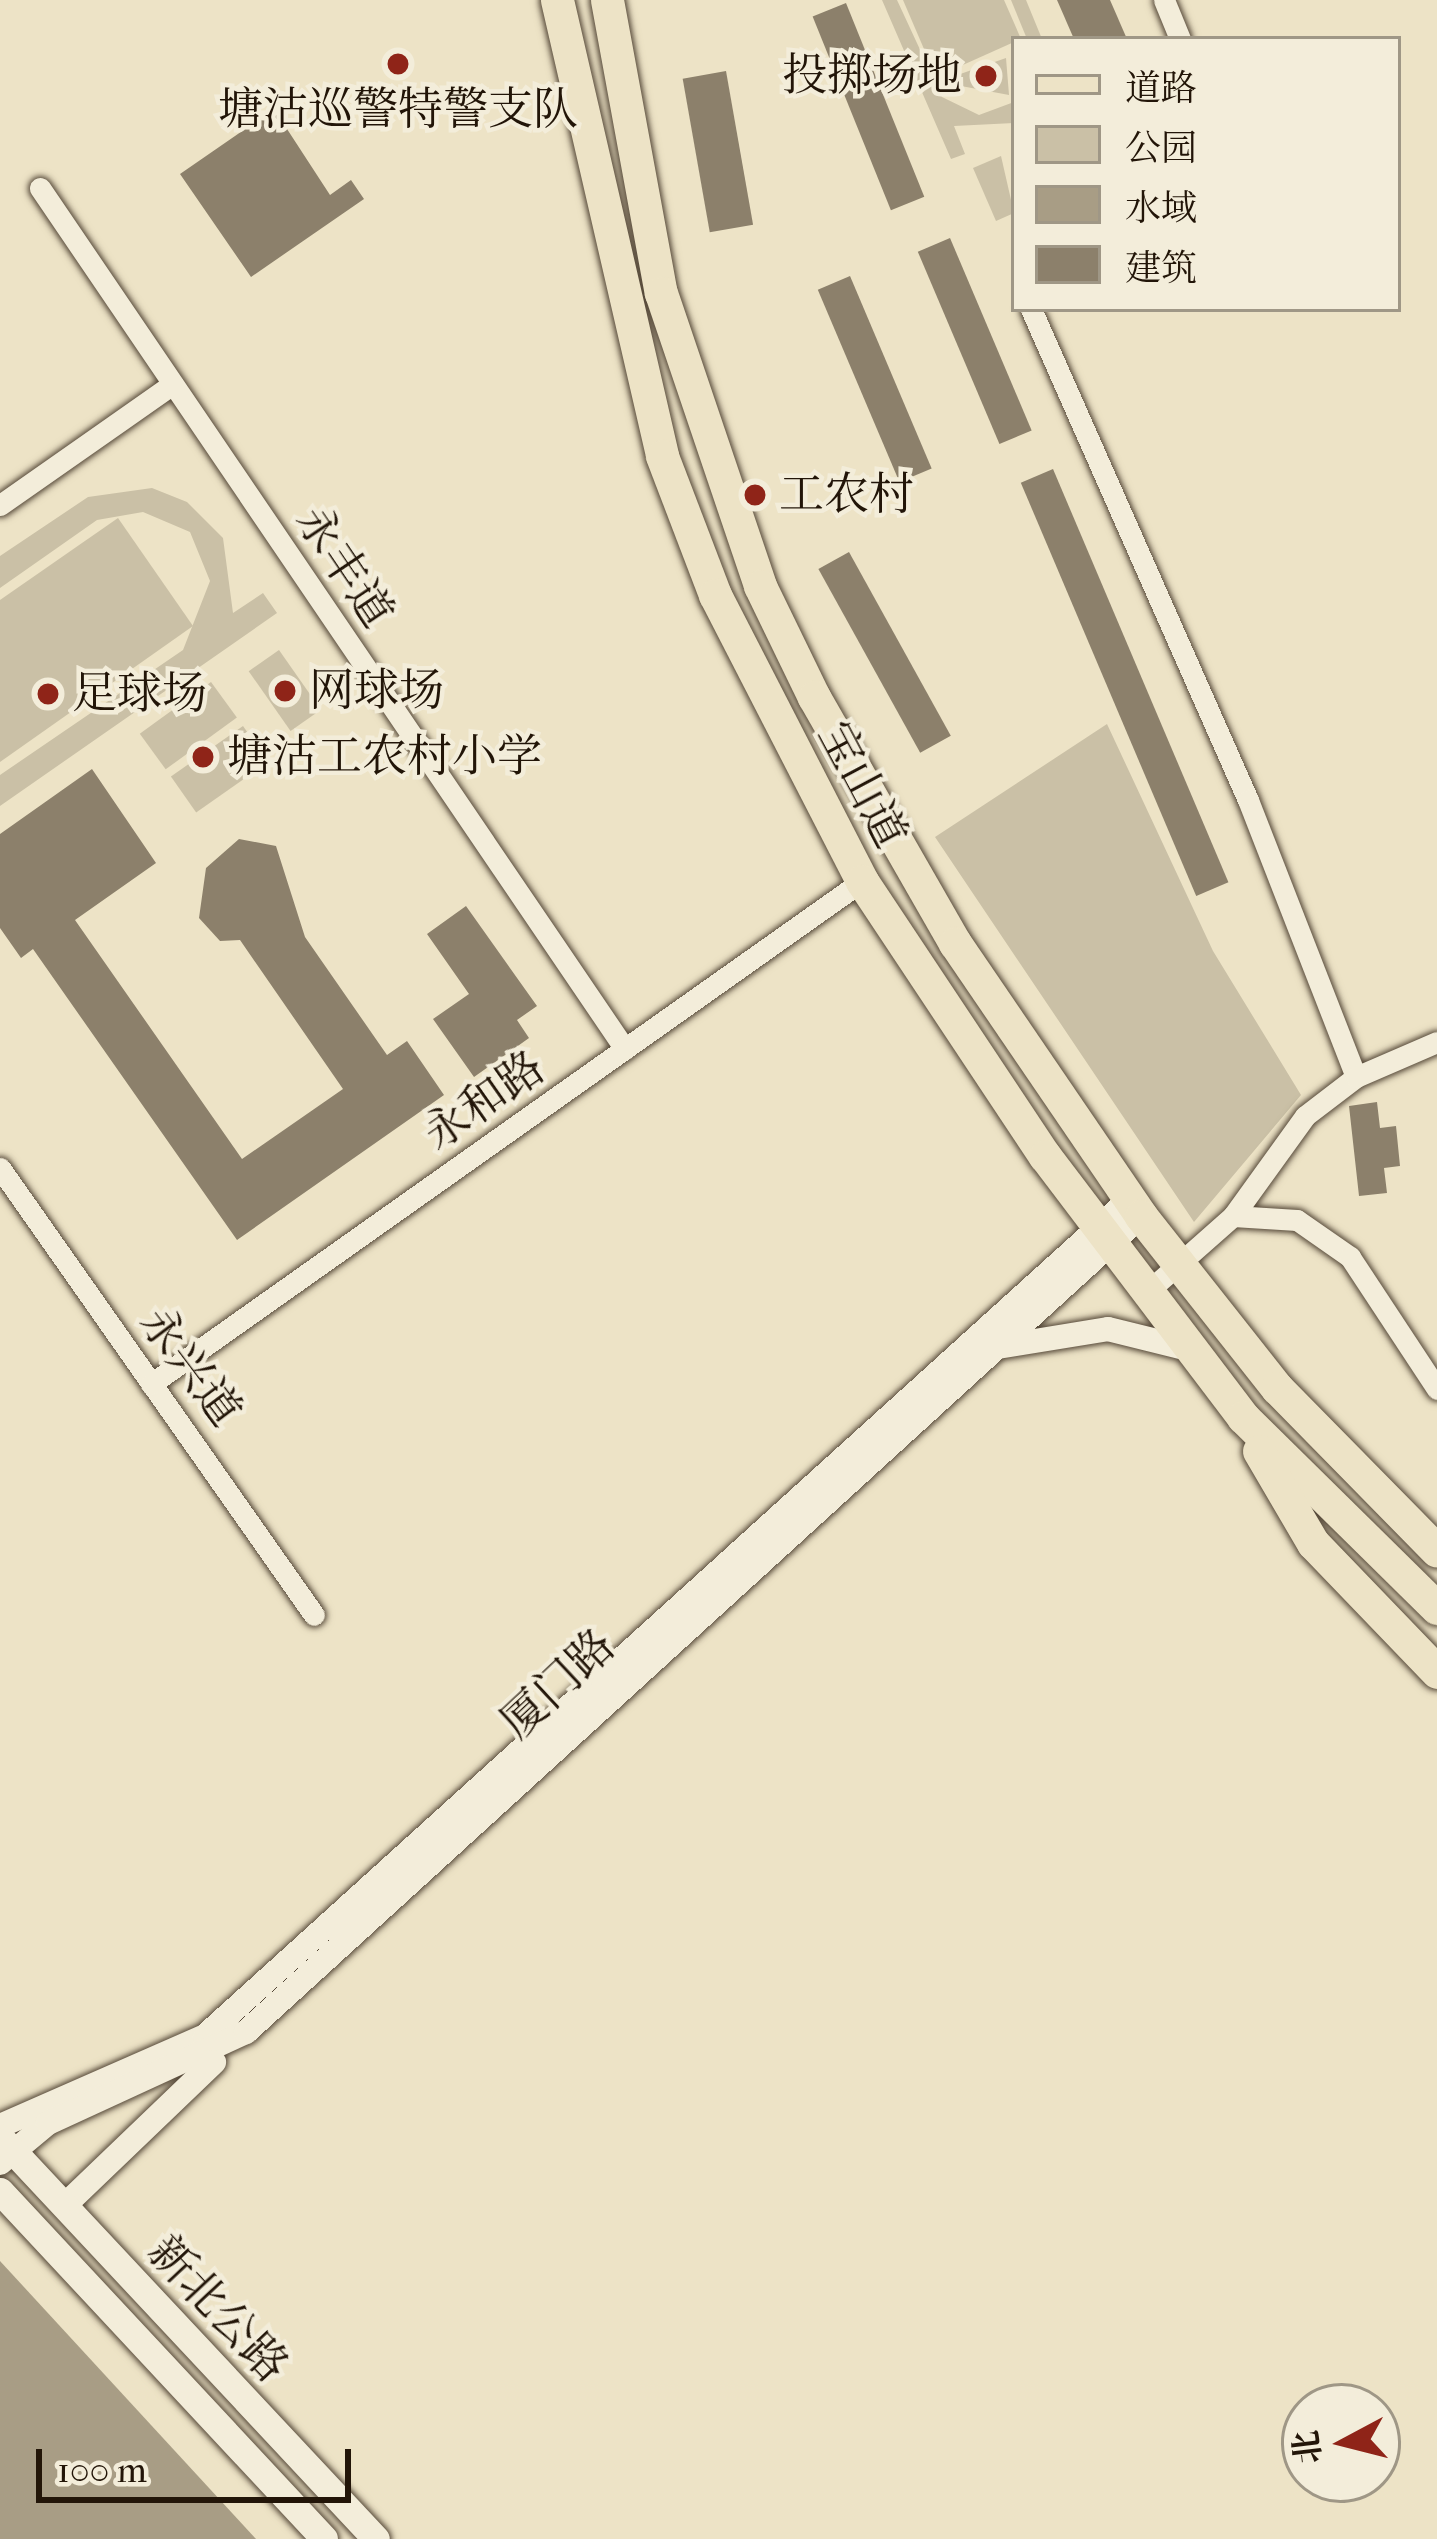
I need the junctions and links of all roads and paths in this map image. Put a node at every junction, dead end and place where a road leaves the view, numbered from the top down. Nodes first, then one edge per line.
1 (557, 0) edge
2 (607, 0) edge
3 (1164, 0) edge
4 (1179, 36) edge
5 (40, 188) dead end
6 (1032, 312) edge
7 (173, 384) junction
8 (0, 505) edge
9 (862, 881) junction
10 (1437, 1042) edge
11 (625, 1049) junction
12 (1356, 1077) junction
13 (0, 1168) edge
14 (1136, 1208) junction
15 (1232, 1216) junction
16 (1102, 1233) junction
17 (1178, 1266) junction
18 (1147, 1292) junction
19 (1192, 1353) junction
20 (980, 1356) junction
21 (151, 1384) junction
22 (1437, 1389) edge
23 (1243, 1417) junction
24 (1437, 1551) edge
25 (1437, 1608) edge
26 (314, 1615) dead end
27 (1437, 1672) edge
28 (246, 2032) junction
29 (3, 2144) edge
30 (0, 2191) edge
31 (64, 2206) junction
32 (324, 2539) edge
33 (376, 2539) edge

1 - 9 main road, 宝山道
2 - 14 main road, 宝山道
3 - 4 street
5 - 7 street, 永丰道
6 - 12 street
7 - 8 street
7 - 11 street, 永丰道
9 - 11 street, 永和路
9 - 16 main road, 宝山道
10 - 12 street
11 - 21 street, 永和路
12 - 15 street
13 - 21 street, 永兴道
14 - 16 street, 厦门路
14 - 17 main road, 宝山道
15 - 17 street
15 - 22 street
16 - 18 main road, 宝山道
16 - 20 street, 厦门路
16 - 29 street, 厦门路
17 - 18 street
17 - 24 main road, 宝山道
18 - 19 main road, 宝山道
19 - 20 street
19 - 23 main road, 宝山道
20 - 28 street, 厦门路
21 - 26 street, 永兴道
23 - 25 main road, 宝山道
23 - 27 main road
28 - 29 street, 厦门路
28 - 31 street
29 - 31 main road, 新北公路
30 - 32 main road, 新北公路
31 - 33 main road, 新北公路

